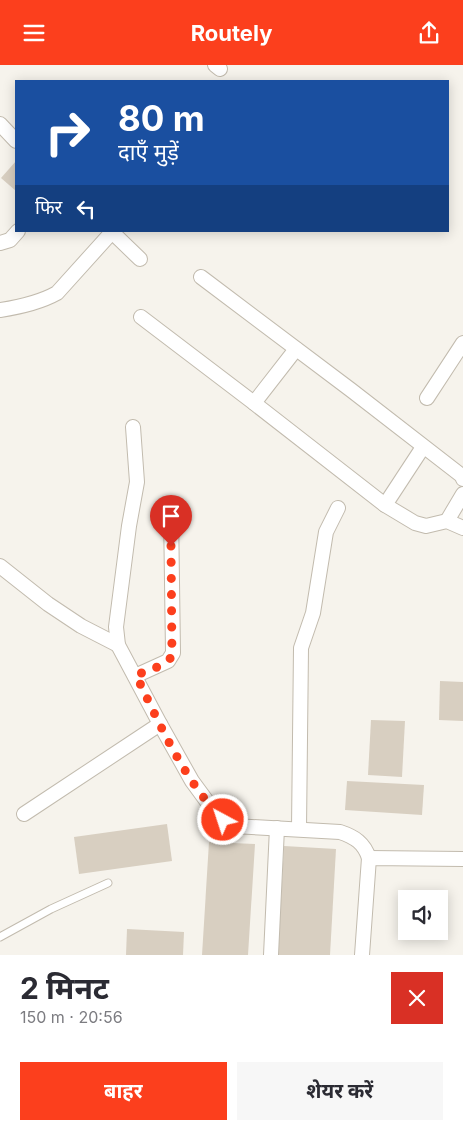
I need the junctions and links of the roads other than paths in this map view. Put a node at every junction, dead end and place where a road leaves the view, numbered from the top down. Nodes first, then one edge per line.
1 (0, 124) edge
2 (15, 140) edge
3 (17, 232) edge
4 (111, 232) edge
5 (0, 243) edge
6 (140, 259) dead end
7 (201, 277) dead end
8 (0, 310) edge
9 (141, 317) dead end
10 (463, 343) edge
11 (296, 349) junction
12 (428, 398) dead end
13 (254, 403) junction
14 (133, 427) dead end
15 (423, 447) junction
16 (463, 479) edge
17 (463, 494) edge
18 (385, 505) junction
19 (338, 507) dead end
20 (171, 511) dead end
21 (447, 521) junction
22 (463, 528) edge
23 (0, 566) edge
24 (118, 645) junction
25 (136, 675) junction
26 (160, 724) junction
27 (24, 814) dead end
28 (277, 828) junction
29 (299, 829) junction
30 (369, 858) junction
31 (463, 859) edge
32 (108, 883) dead end
33 (0, 937) edge
34 (271, 955) edge
35 (362, 955) edge

1 - 2 street
3 - 5 street
4 - 6 street
4 - 8 street
7 - 11 street
9 - 13 street
10 - 12 street
11 - 13 street
11 - 15 street
13 - 18 street
14 - 24 street
15 - 16 street
15 - 18 street
17 - 21 street
18 - 21 street
19 - 29 street
20 - 25 street
21 - 22 street
23 - 24 street
24 - 25 street
25 - 26 street
26 - 27 street
26 - 28 street
28 - 29 street
28 - 34 street
29 - 30 street
30 - 31 street
30 - 35 street
32 - 33 lane

